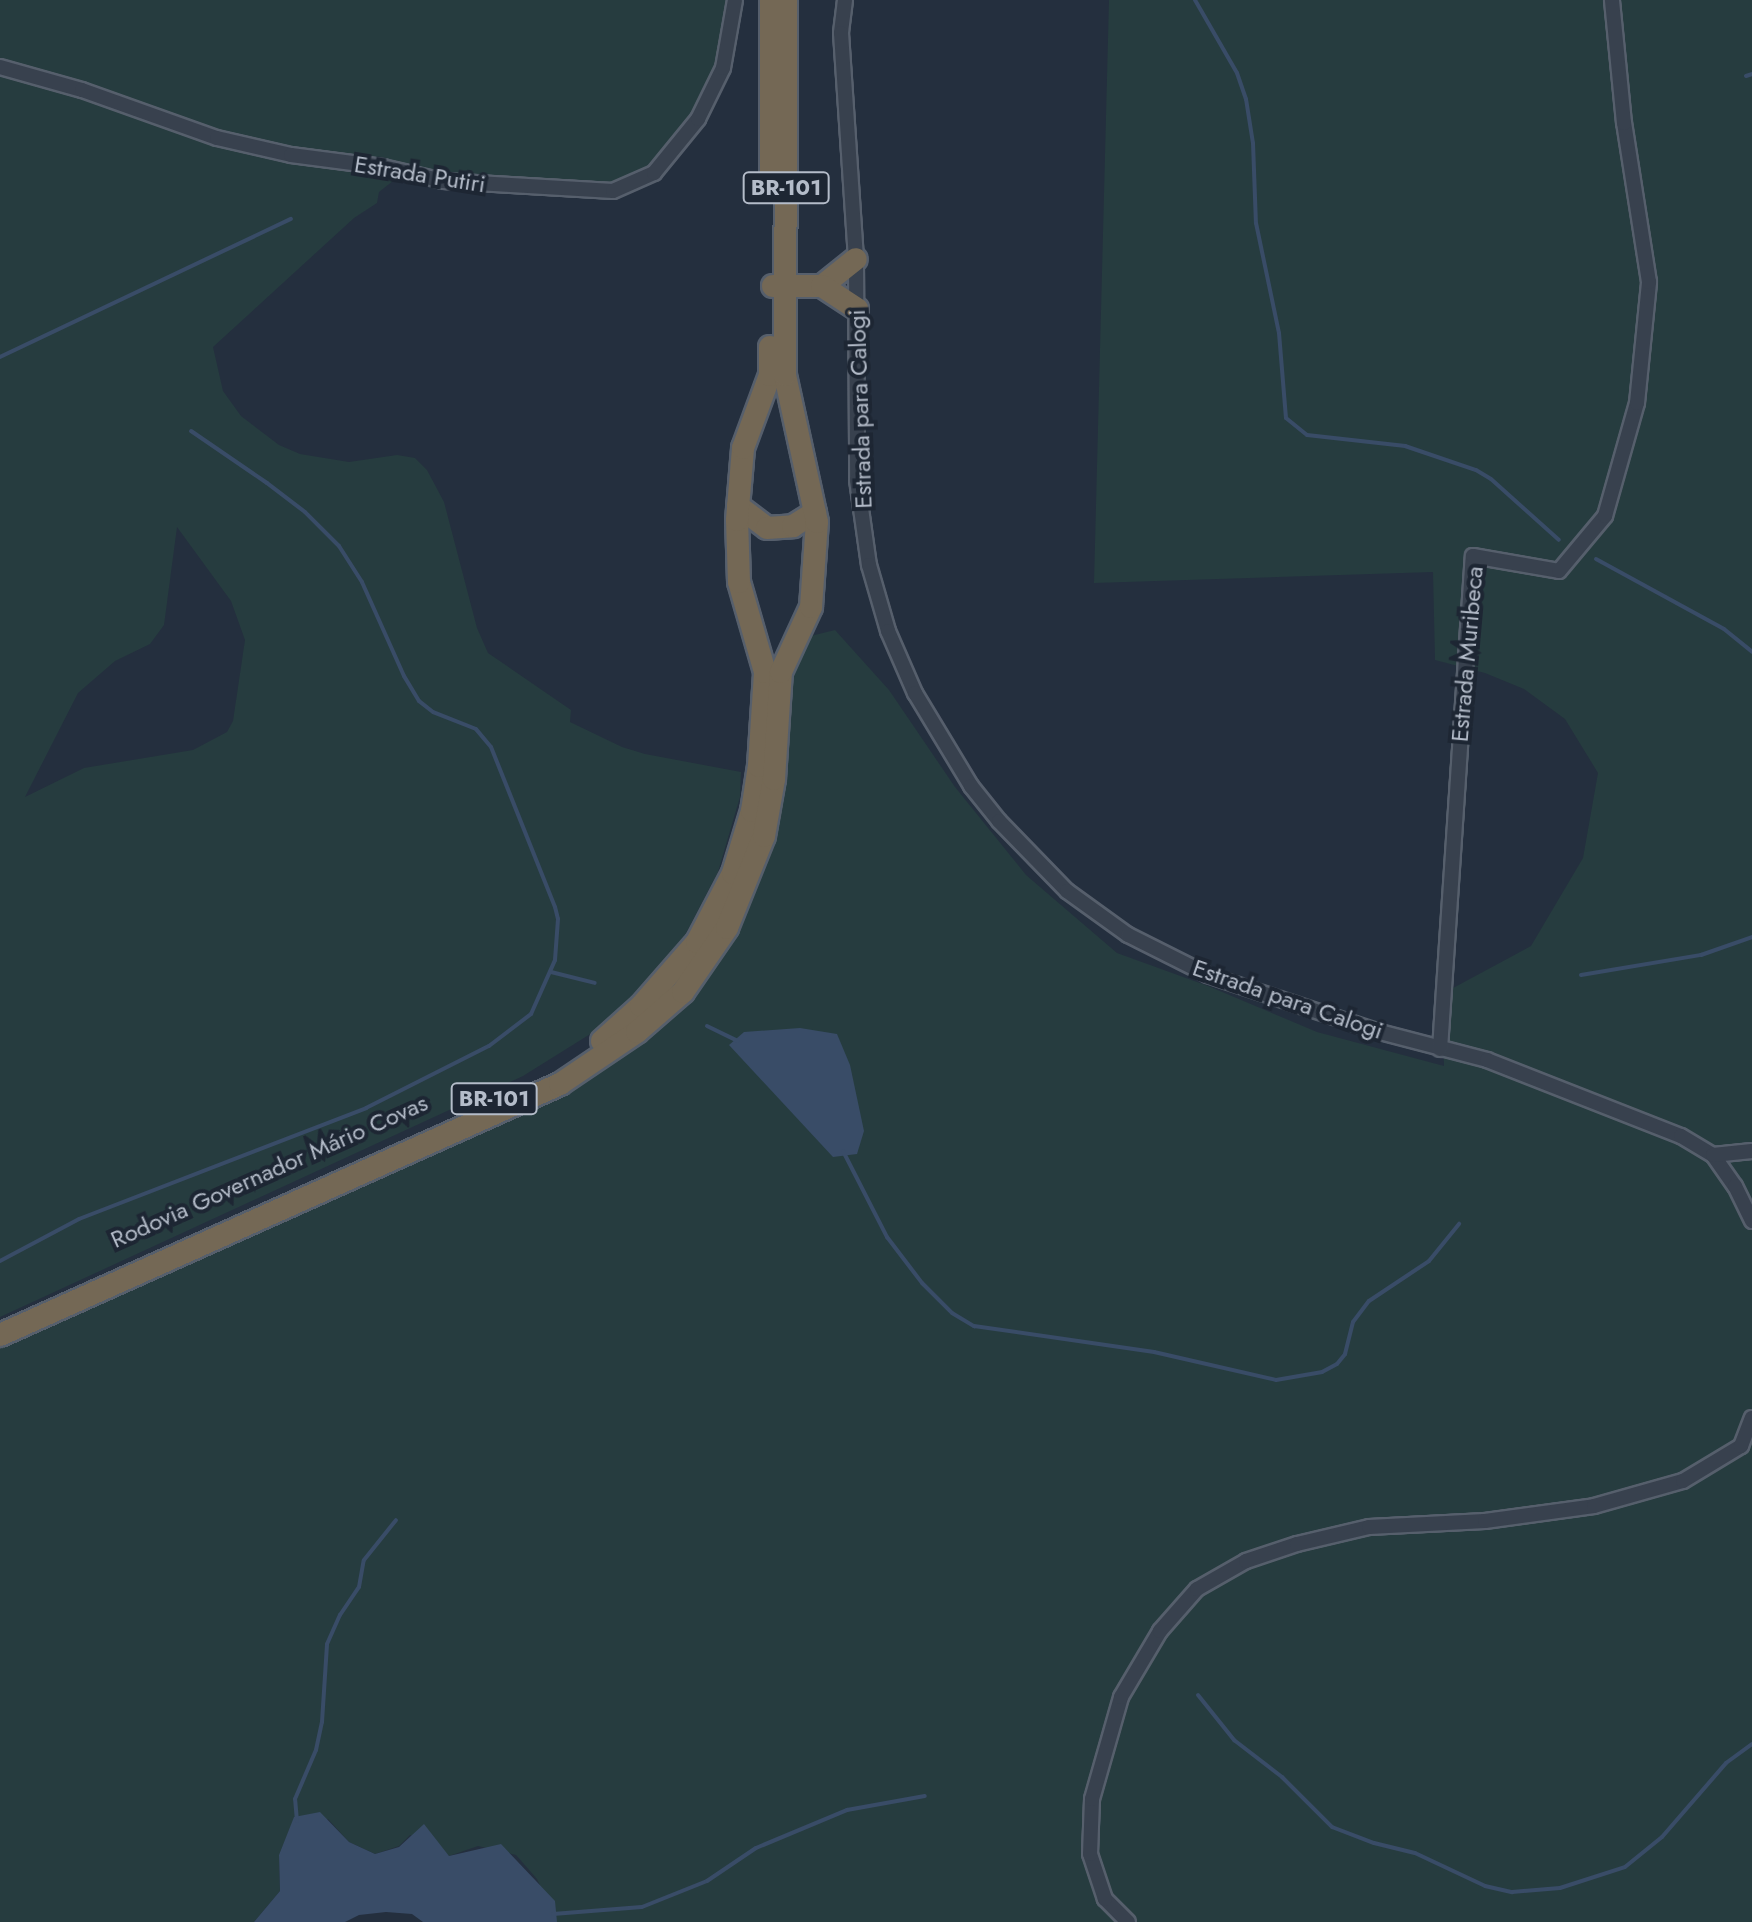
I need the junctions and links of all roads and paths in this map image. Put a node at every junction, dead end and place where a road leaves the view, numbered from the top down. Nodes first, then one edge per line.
1 (735, 0) edge
2 (771, 0) edge
3 (786, 0) edge
4 (845, 0) edge
5 (1612, 0) edge
6 (0, 67) edge
7 (856, 259) junction
8 (778, 286) junction
9 (822, 286) junction
10 (857, 309) junction
11 (738, 506) junction
12 (815, 512) junction
13 (1440, 1049) junction
14 (1752, 1151) edge
15 (1713, 1155) junction
16 (1752, 1221) edge
17 (0, 1323) edge
18 (0, 1335) edge
19 (1752, 1418) edge
20 (1128, 1922) edge

1 - 6 street, Estrada Putiri
2 - 8 highway, Rodovia Governador Mário Covas / BR-101
3 - 8 highway, BR-101
4 - 7 street, Estrada para Calogi
5 - 13 street, Estrada Muribeca
7 - 9 highway
7 - 10 street, Estrada para Calogi
8 - 9 highway
8 - 11 highway, Rodovia Governador Mário Covas / BR-101
8 - 12 highway, BR-101
9 - 10 highway
10 - 13 street, Estrada para Calogi
11 - 12 highway
11 - 17 highway, Rodovia Governador Mário Covas / BR-101
12 - 18 highway, Rodovia Governador Mário Covas / BR-101
13 - 15 street, Estrada para Calogi
14 - 15 street
15 - 16 street, Estrada para Calogi
19 - 20 street

